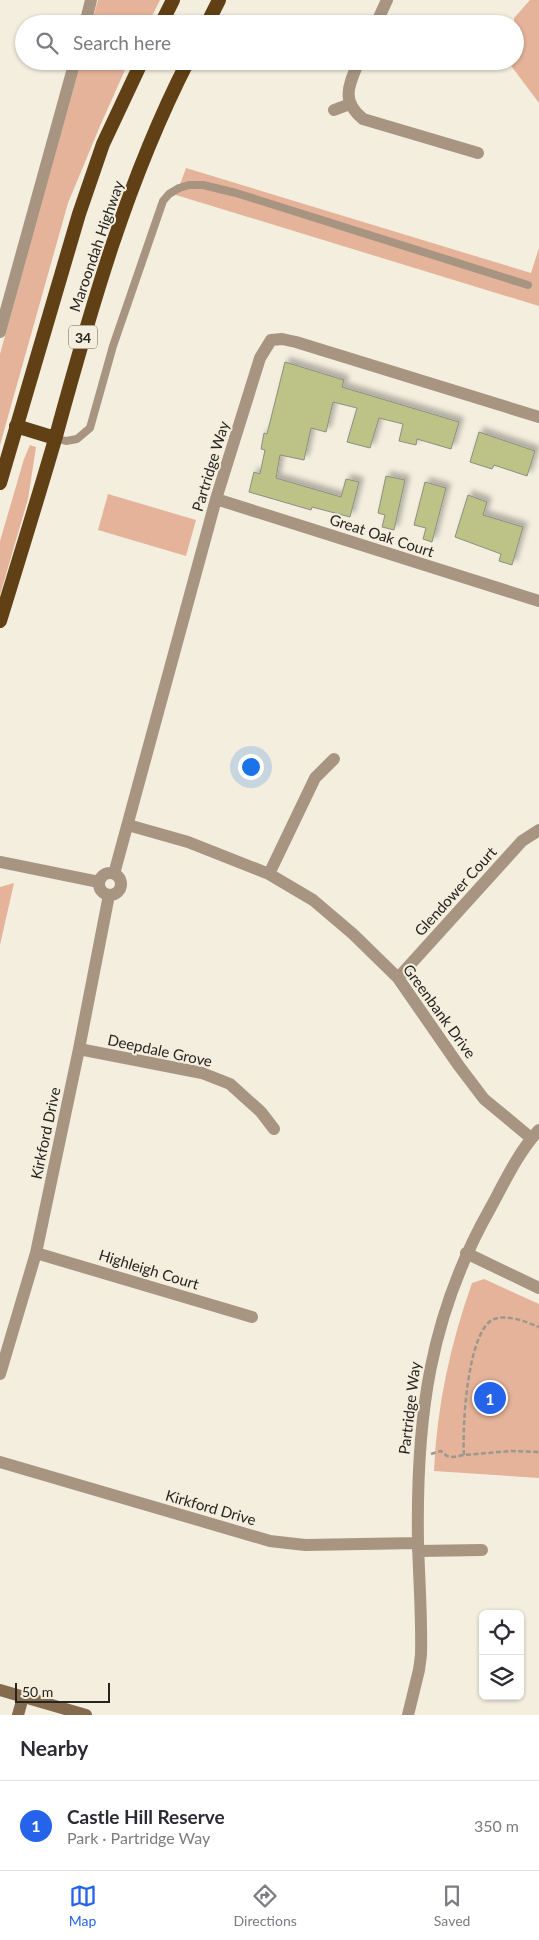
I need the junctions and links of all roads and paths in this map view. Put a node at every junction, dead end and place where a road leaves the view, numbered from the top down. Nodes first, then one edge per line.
1 (91, 0) edge
2 (173, 0) edge
3 (219, 0) edge
4 (387, 0) edge
5 (87, 15) edge
6 (166, 15) edge
7 (212, 15) edge
8 (380, 15) edge
9 (72, 70) edge
10 (138, 70) edge
11 (183, 70) edge
12 (355, 70) edge
13 (350, 104) junction
14 (334, 110) dead end
15 (478, 153) dead end
16 (528, 286) dead end
17 (4, 307) edge
18 (0, 332) edge
19 (539, 417) edge
20 (16, 426) junction
21 (55, 438) junction
22 (0, 483) edge
23 (216, 500) junction
24 (539, 602) edge
25 (0, 621) edge
26 (334, 759) dead end
27 (128, 825) junction
28 (539, 830) edge
29 (0, 862) edge
30 (114, 874) junction
31 (270, 874) junction
32 (99, 882) junction
33 (109, 895) junction
34 (398, 978) junction
35 (79, 1049) junction
36 (274, 1129) dead end
37 (535, 1134) edge
38 (36, 1253) junction
39 (466, 1253) junction
40 (539, 1288) edge
41 (252, 1317) dead end
42 (539, 1327) edge
43 (0, 1374) edge
44 (539, 1452) edge
45 (420, 1453) junction
46 (464, 1454) junction
47 (0, 1462) edge
48 (418, 1547) junction
49 (482, 1550) dead end
50 (0, 1690) edge
51 (23, 1697) junction
52 (18, 1715) edge
53 (86, 1715) edge
54 (408, 1715) edge

1 - 5 street
2 - 6 highway
3 - 7 highway
4 - 8 street
9 - 17 street
10 - 20 highway, Maroondah Highway
11 - 21 highway, Maroondah Highway / 34
12 - 13 street
13 - 14 street
13 - 15 street
16 - 21 lane
17 - 18 street
19 - 23 street, Partridge Way
20 - 21 highway
20 - 22 highway, Maroondah Highway
21 - 25 highway, Maroondah Highway / 34
23 - 24 street, Great Oak Court
23 - 27 street, Partridge Way
26 - 31 street
27 - 30 street, Partridge Way
27 - 31 street, Greenbank Drive
28 - 34 street, Glendower Court
29 - 32 street
30 - 32 street
30 - 33 street
31 - 34 street, Greenbank Drive
32 - 33 street
33 - 35 street, Kirkford Drive
34 - 37 street, Greenbank Drive
35 - 36 street, Deepdale Grove
35 - 38 street, Kirkford Drive
37 - 39 street, Partridge Way
38 - 41 street, Highleigh Court
38 - 43 street, Kirkford Drive
39 - 40 street
39 - 45 street, Partridge Way
42 - 46 path
44 - 46 path
45 - 46 path
45 - 48 street, Partridge Way
47 - 48 street, Kirkford Drive
48 - 49 street, Kirkford Drive
48 - 54 street, Partridge Way
50 - 51 main road
51 - 52 main road
51 - 53 main road

